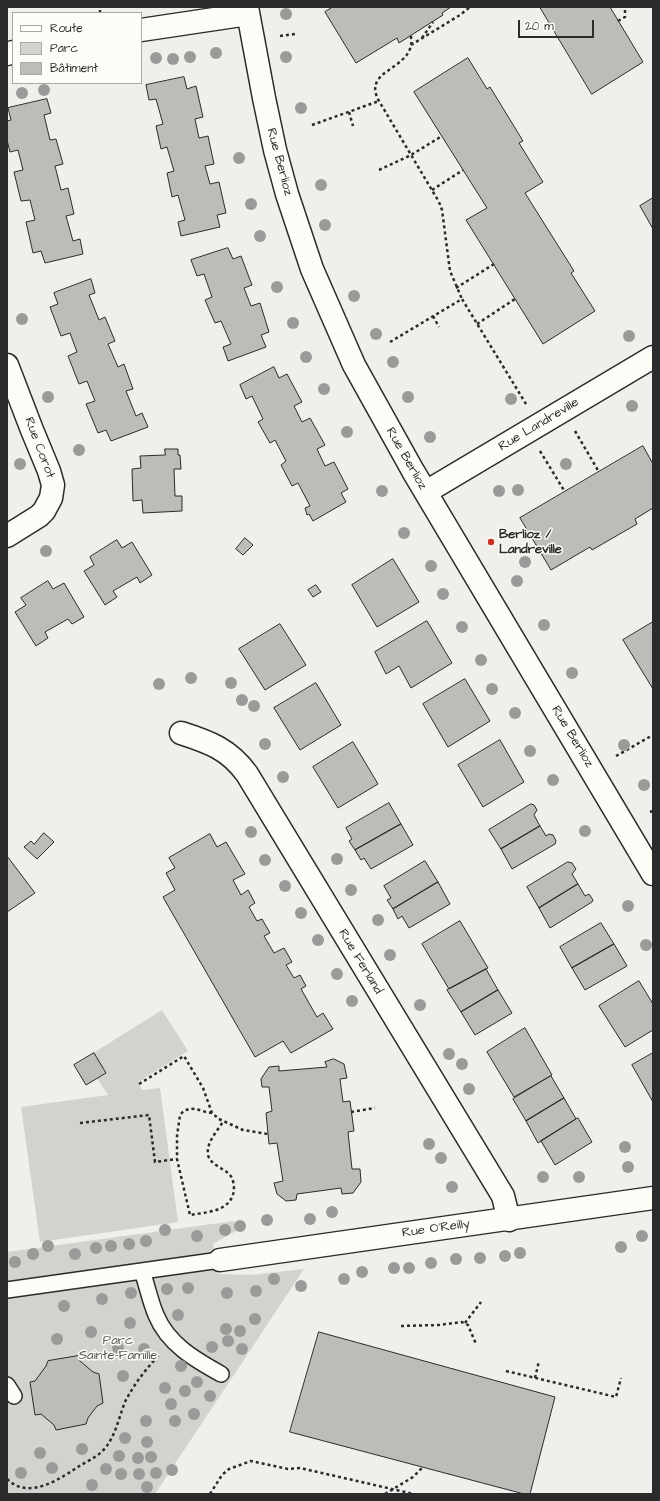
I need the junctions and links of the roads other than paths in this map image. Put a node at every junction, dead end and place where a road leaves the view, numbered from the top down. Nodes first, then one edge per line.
1 (247, 10) edge
2 (142, 30) edge
3 (653, 357) edge
4 (7, 366) edge
5 (426, 492) junction
6 (7, 536) edge
7 (181, 733) dead end
8 (653, 874) edge
9 (653, 1198) edge
10 (509, 1220) junction
11 (220, 1260) joint
12 (142, 1271) junction
13 (7, 1290) edge
14 (221, 1374) dead end

1 - 2 street
1 - 5 street, Rue Berlioz
3 - 5 street, Rue Landreville
4 - 6 street, Rue Corot
5 - 8 street, Rue Berlioz
7 - 10 street, Rue Ferland
9 - 10 street, Rue O'Reilly
10 - 11 street, Rue O'Reilly
11 - 12 lane
12 - 13 lane
12 - 14 lane

